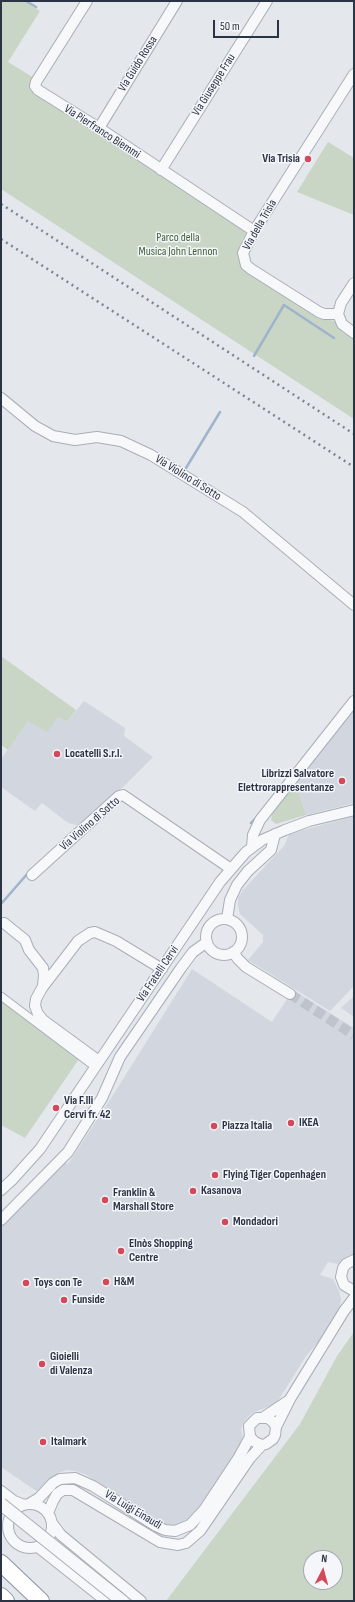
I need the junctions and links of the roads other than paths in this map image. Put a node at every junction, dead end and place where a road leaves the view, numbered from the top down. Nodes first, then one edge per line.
1 (87, 1) edge
2 (177, 1) edge
3 (267, 1) edge
4 (354, 74) edge
5 (99, 128) junction
6 (161, 170) junction
7 (254, 231) junction
8 (354, 283) edge
9 (338, 314) junction
10 (354, 333) edge
11 (1, 398) edge
12 (354, 605) edge
13 (354, 701) edge
14 (354, 810) edge
15 (276, 834) junction
16 (252, 847) junction
17 (231, 869) junction
18 (32, 875) dead end
19 (227, 919) junction
20 (4, 923) dead end
21 (206, 942) junction
22 (233, 952) junction
23 (162, 969) junction
24 (42, 988) junction
25 (290, 994) tunnel mouth
26 (1, 996) edge
27 (97, 1064) junction
28 (1, 1190) edge
29 (1, 1220) edge
30 (354, 1260) edge
31 (344, 1285) junction
32 (354, 1291) edge
33 (354, 1298) edge
34 (344, 1311) junction
35 (290, 1399) junction
36 (264, 1417) junction
37 (276, 1427) junction
38 (250, 1437) junction
39 (262, 1444) junction
40 (1, 1491) edge
41 (1, 1504) edge
42 (26, 1504) junction
43 (48, 1513) junction
44 (4, 1522) edge
45 (52, 1523) junction
46 (38, 1547) junction
47 (1, 1563) edge
48 (1, 1596) edge
49 (6, 1601) edge
50 (41, 1601) edge
51 (106, 1601) edge
52 (122, 1601) edge
53 (140, 1601) edge

1 - 5 street, Via Pierfranco Biemmi
2 - 5 street, Via Guido Rossa
3 - 6 street, Via Giuseppe Frau
4 - 7 street, Via della Trisia
5 - 6 street, Via Pierfranco Biemmi
6 - 7 street, Via Pierfranco Biemmi
7 - 9 street, Via della Trisia
8 - 9 street
9 - 10 street
11 - 12 street, Via Violino di Sotto
13 - 16 street
14 - 15 street, Via Fratelli Cervi
15 - 16 street, Via Fratelli Cervi
15 - 19 street
16 - 17 street, Via Fratelli Cervi
17 - 18 street, Via Violino di Sotto
17 - 23 street, Via Fratelli Cervi
19 - 21 street
19 - 22 street
20 - 24 street
21 - 22 street
21 - 29 street
22 - 25 street
23 - 24 street
23 - 27 street, Via Fratelli Cervi
24 - 27 street
26 - 27 street
27 - 28 street, Via Fratelli Cervi
30 - 31 street
31 - 32 street
31 - 34 street
33 - 34 street, Via Luigi Einaudi
34 - 35 street, Via Luigi Einaudi
35 - 36 street, Via Luigi Einaudi
35 - 37 street, Via Luigi Einaudi
36 - 37 street
36 - 38 street, Via Luigi Einaudi
37 - 39 street, Via Luigi Einaudi
38 - 39 street
38 - 42 street, Via Luigi Einaudi
39 - 43 street, Via Luigi Einaudi
40 - 42 street
41 - 52 street, bridge
42 - 43 street
42 - 44 street, Via Luigi Einaudi
43 - 45 street
44 - 46 street, Via Luigi Einaudi
45 - 46 street
45 - 53 street
46 - 51 street
47 - 50 highway
48 - 49 highway

